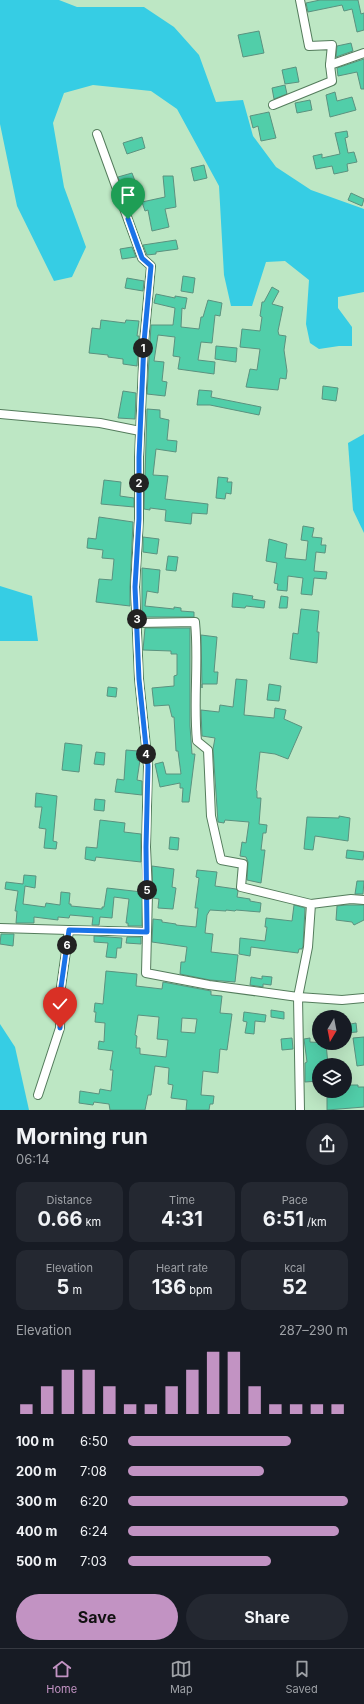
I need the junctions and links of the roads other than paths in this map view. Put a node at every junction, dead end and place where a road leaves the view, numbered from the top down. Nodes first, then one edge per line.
1 (300, 0) edge
2 (364, 53) edge
3 (330, 65) junction
4 (273, 105) dead end
5 (97, 134) dead end
6 (0, 414) edge
7 (140, 431) junction
8 (137, 623) junction
9 (364, 900) edge
10 (311, 904) junction
11 (0, 928) edge
12 (69, 930) junction
13 (147, 932) junction
14 (298, 997) junction
15 (364, 998) edge
16 (38, 1095) dead end
17 (300, 1110) edge

1 - 3 street
2 - 3 street
3 - 4 street
5 - 7 street
6 - 7 street
7 - 8 street
8 - 10 street
8 - 13 street
9 - 10 street
10 - 14 street
11 - 12 street
12 - 13 street
12 - 16 street
13 - 14 street
14 - 15 street
14 - 17 street

